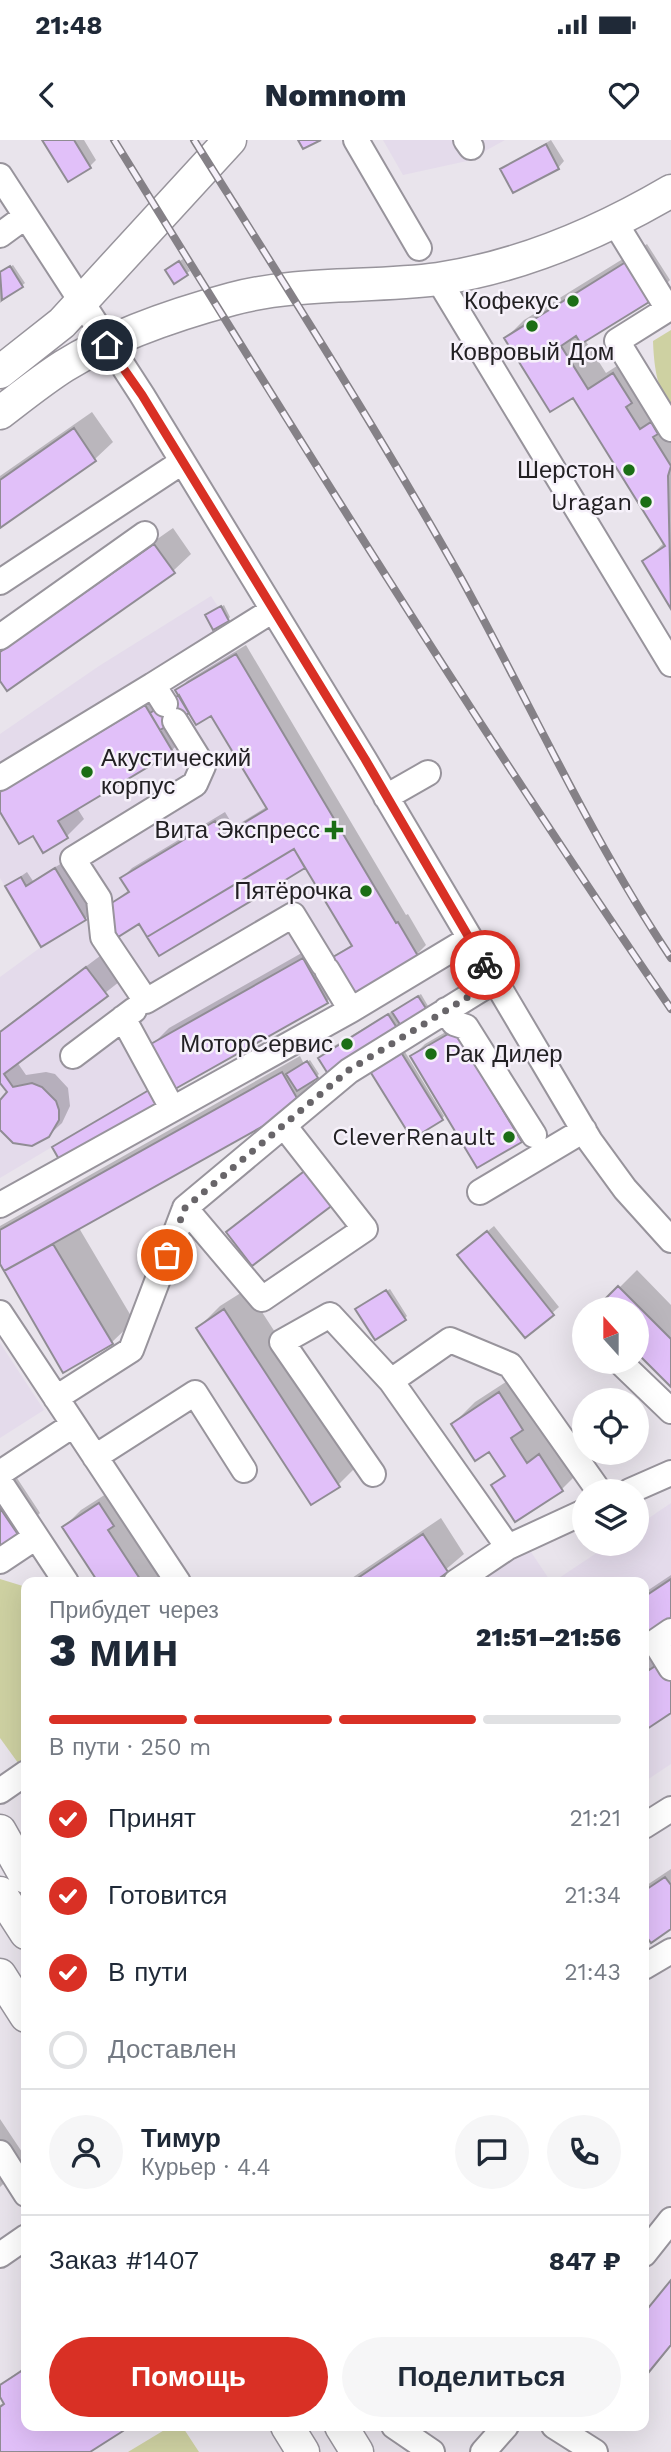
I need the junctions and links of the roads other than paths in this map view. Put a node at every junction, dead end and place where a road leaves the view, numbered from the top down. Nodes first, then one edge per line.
1 (230, 140) edge
2 (356, 140) edge
3 (0, 176) edge
4 (671, 191) edge
5 (26, 216) junction
6 (614, 221) junction
7 (0, 235) edge
8 (419, 248) dead end
9 (438, 279) junction
10 (81, 303) junction
11 (107, 345) junction
12 (0, 372) edge
13 (0, 413) edge
14 (671, 429) edge
15 (182, 462) junction
16 (145, 534) dead end
17 (0, 582) edge
18 (274, 610) junction
19 (0, 637) edge
20 (671, 664) edge
21 (164, 703) junction
22 (428, 773) dead end
23 (0, 778) edge
24 (386, 797) junction
25 (469, 939) junction
26 (494, 981) junction
27 (146, 1001) junction
28 (351, 1010) junction
29 (446, 1010) junction
30 (123, 1018) junction
31 (73, 1056) dead end
32 (172, 1108) junction
33 (285, 1127) junction
34 (584, 1130) junction
35 (534, 1135) dead end
36 (480, 1192) dead end
37 (0, 1205) edge
38 (185, 1208) junction
39 (671, 1240) edge
40 (0, 1313) edge
41 (632, 1374) edge
42 (391, 1381) junction
43 (56, 1398) junction
44 (671, 1411) edge
45 (74, 1425) junction
46 (95, 1457) junction
47 (244, 1470) dead end
48 (0, 1473) edge
49 (671, 1473) edge
50 (373, 1474) dead end
51 (591, 1479) edge
52 (0, 1482) edge
53 (649, 1483) edge
54 (572, 1517) edge
55 (36, 1537) junction
56 (508, 1547) junction
57 (0, 1561) edge
58 (63, 1577) edge
59 (175, 1577) edge
60 (463, 1577) edge
61 (671, 1632) edge
62 (671, 1668) edge
63 (21, 1776) edge
64 (0, 1791) edge
65 (671, 1808) edge
66 (649, 1823) edge
67 (0, 1831) edge
68 (21, 1868) edge
69 (0, 1893) edge
70 (21, 1925) edge
71 (671, 1951) edge
72 (649, 1965) edge
73 (0, 1975) edge
74 (0, 2007) edge
75 (21, 2009) edge
76 (21, 2031) edge
77 (0, 2153) edge
78 (21, 2186) edge
79 (671, 2220) edge
80 (21, 2240) edge
81 (649, 2248) edge
82 (0, 2255) edge
83 (290, 2431) edge
84 (344, 2431) edge
85 (401, 2431) edge
86 (501, 2431) edge
87 (562, 2431) edge
88 (303, 2452) edge
89 (357, 2452) edge
90 (432, 2452) edge
91 (482, 2452) edge
92 (595, 2452) edge

1 - 10 main road
2 - 8 street
3 - 5 street
4 - 6 main road
5 - 7 street
5 - 10 street
6 - 9 main road
6 - 14 street
9 - 11 main road
9 - 20 street
10 - 11 street
10 - 12 main road
11 - 13 main road
11 - 15 street
15 - 17 street
15 - 18 street
16 - 19 street
18 - 21 street
18 - 24 street
21 - 23 street
21 - 27 street
22 - 24 street
24 - 25 street
25 - 26 street
25 - 28 street
26 - 29 street
26 - 34 street
27 - 28 street
27 - 30 street
28 - 32 street
29 - 33 street
29 - 35 street
30 - 31 street
30 - 32 street
32 - 37 street
33 - 38 street
33 - 38 street
34 - 36 street
34 - 39 street
38 - 43 street
40 - 43 street
41 - 44 street
42 - 50 street
42 - 51 street
42 - 56 street
43 - 45 street
45 - 46 street
45 - 48 street
46 - 47 street
46 - 59 street
49 - 53 street
52 - 55 street
54 - 56 street
55 - 57 street
55 - 58 street
56 - 60 street
61 - 62 street
63 - 64 street
65 - 66 street
67 - 68 main road
69 - 70 main road
71 - 72 street
73 - 75 main road
74 - 76 main road
77 - 78 street
79 - 81 street
80 - 82 street
83 - 88 main road
84 - 89 main road
85 - 90 street
86 - 91 street
87 - 92 street

